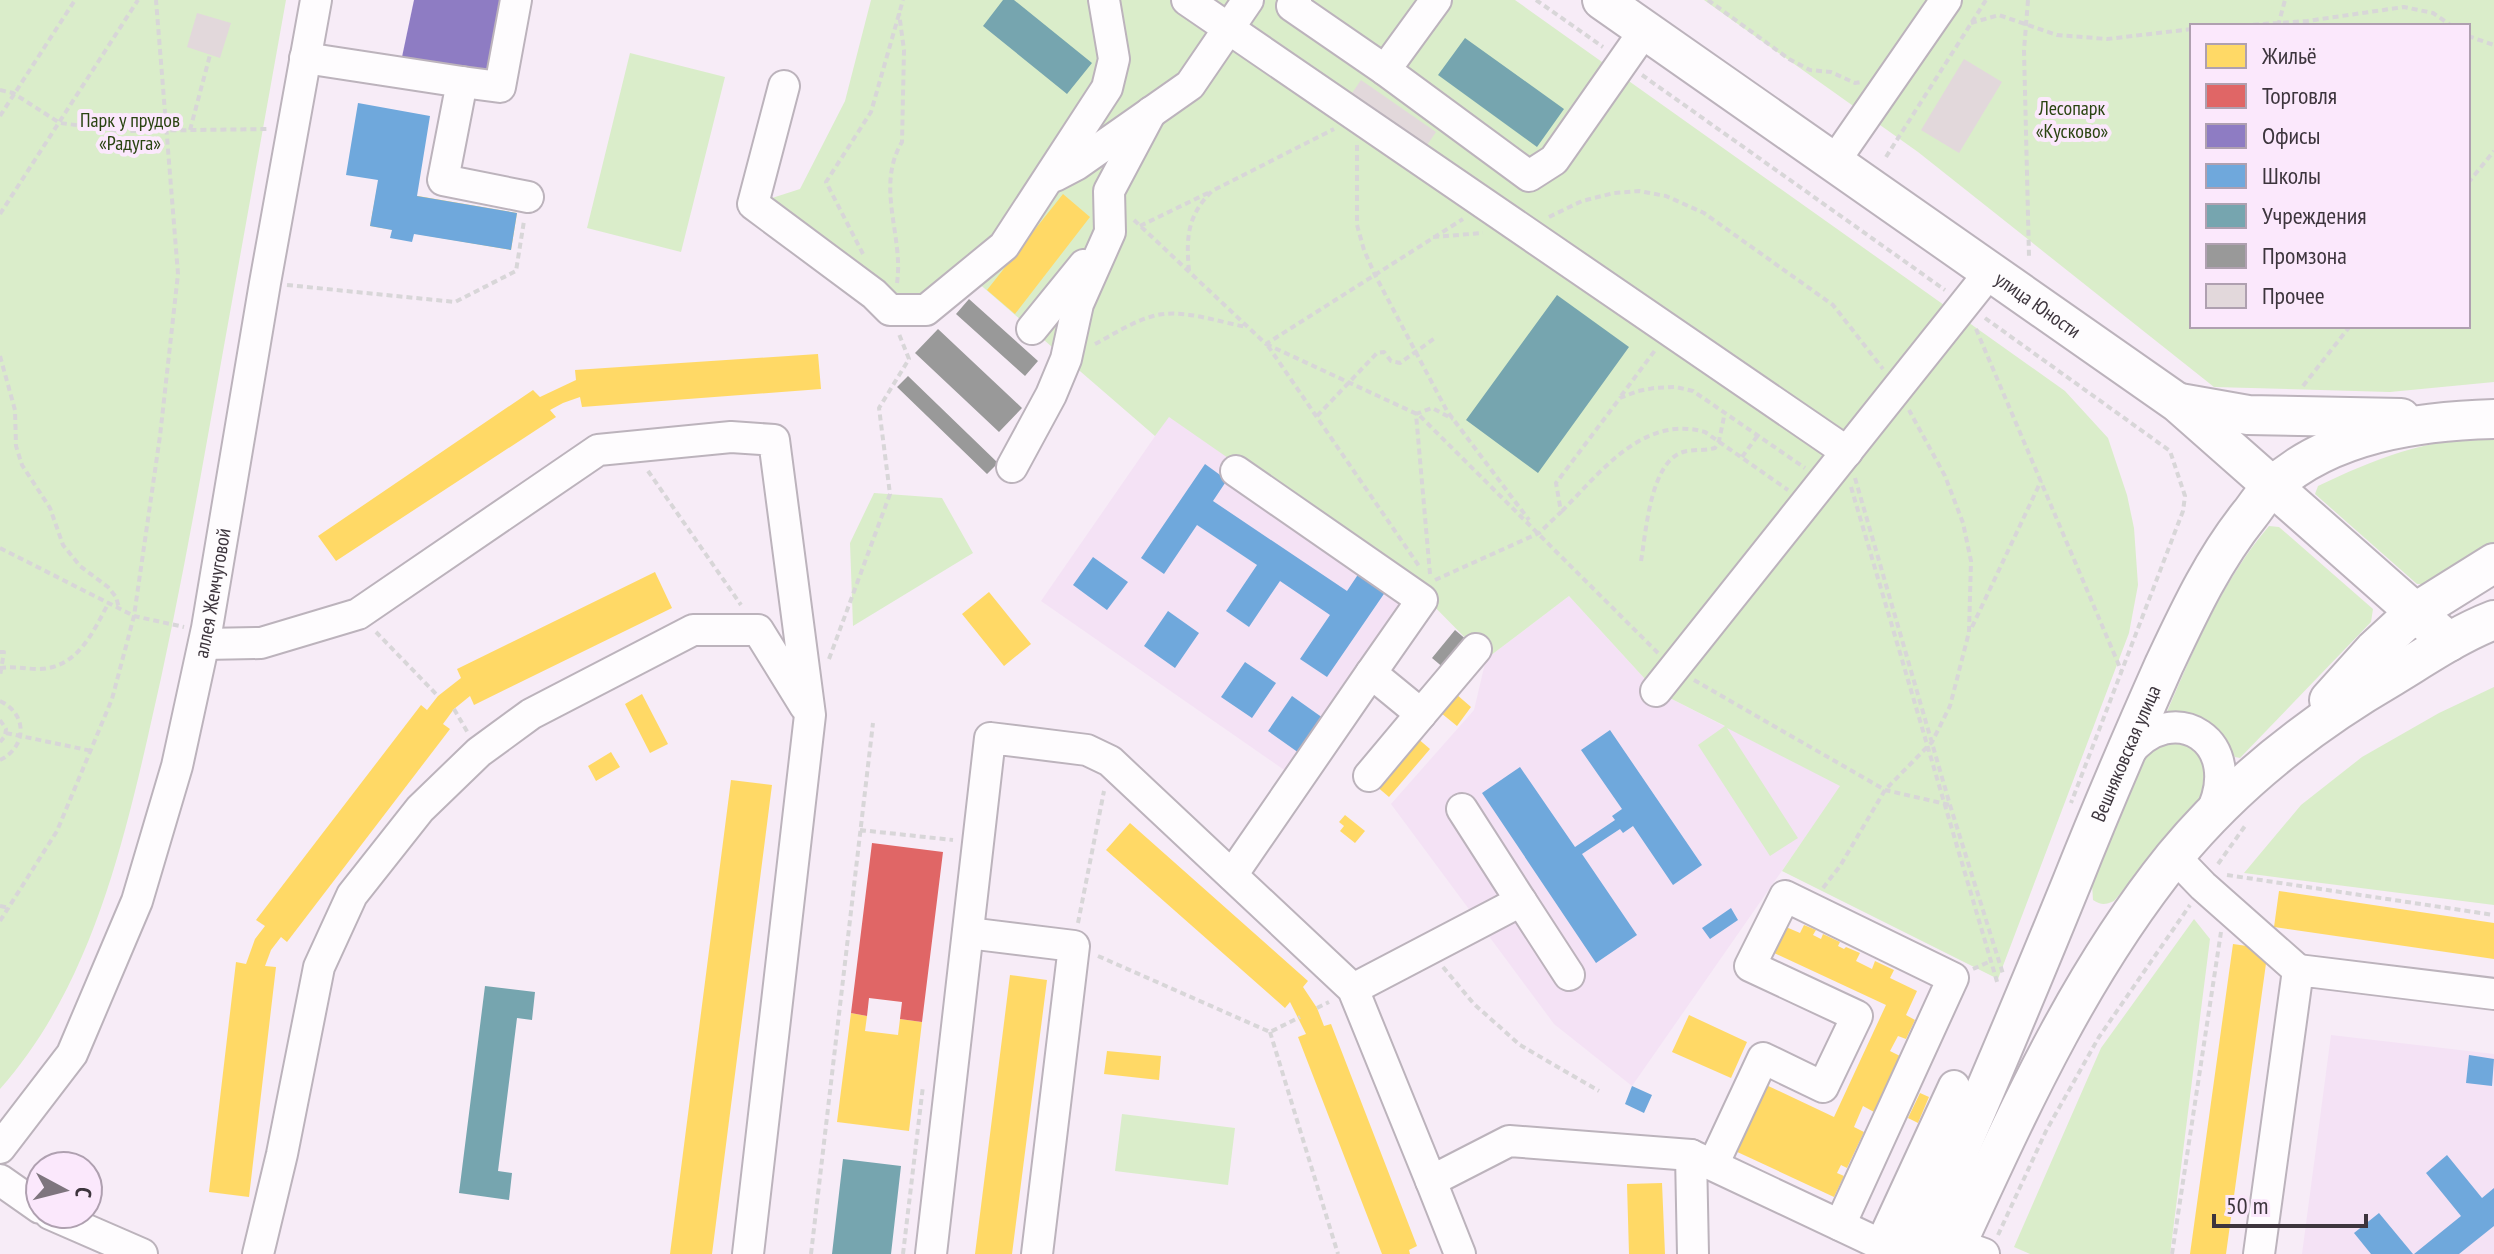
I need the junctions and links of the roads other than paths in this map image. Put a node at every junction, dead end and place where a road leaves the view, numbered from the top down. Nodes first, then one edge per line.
1 (316, 0) edge
2 (516, 0) edge
3 (1104, 0) edge
4 (1187, 0) edge
5 (1248, 0) edge
6 (1296, 0) edge
7 (1436, 0) edge
8 (1602, 0) edge
9 (1946, 0) edge
10 (1228, 29) junction
11 (1645, 30) junction
12 (305, 58) junction
13 (1385, 70) junction
14 (462, 82) junction
15 (784, 86) dead end
16 (1151, 112) junction
17 (1834, 162) junction
18 (1050, 179) junction
19 (528, 197) road end
20 (1110, 232) junction
21 (1990, 272) junction
22 (1032, 329) dead end
23 (2178, 403) junction
24 (2494, 419) edge
25 (2452, 420) junction
26 (1845, 455) junction
27 (1012, 467) dead end
28 (1236, 471) dead end
29 (2272, 487) junction
30 (2494, 563) edge
31 (2414, 613) junction
32 (2494, 620) edge
33 (2449, 642) junction
34 (204, 644) junction
35 (1476, 649) dead end
36 (1371, 673) junction
37 (1665, 680) road end
38 (1421, 714) junction
39 (810, 715) junction
40 (2287, 746) junction
41 (2120, 764) junction
42 (1369, 776) dead end
43 (1462, 809) dead end
44 (2207, 822) junction
45 (2175, 857) junction
46 (1232, 875) junction
47 (1521, 901) junction
48 (968, 933) junction
49 (2298, 970) junction
50 (1569, 975) dead end
51 (1353, 989) junction
52 (2494, 994) edge
53 (1954, 1086) dead end
54 (0, 1148) edge
55 (1702, 1160) junction
56 (0, 1180) edge
57 (1431, 1181) junction
58 (24, 1197) edge
59 (1840, 1225) junction
60 (87, 1230) edge
61 (1898, 1251) edge
62 (1964, 1251) edge
63 (142, 1254) edge
64 (258, 1254) edge
65 (748, 1254) edge
66 (931, 1254) edge
67 (1037, 1254) edge
68 (1460, 1254) edge
69 (1693, 1254) edge
70 (2259, 1254) edge

1 - 12 street, аллея Жемчуговой
2 - 14 street
3 - 18 street
4 - 10 street
5 - 10 street
6 - 13 street
7 - 13 street
8 - 11 main road, улица Юности
9 - 17 street
10 - 16 street
10 - 26 street
11 - 13 street
11 - 17 main road, улица Юности
12 - 14 street
12 - 34 street, аллея Жемчуговой
14 - 19 street
15 - 18 street
16 - 18 street
16 - 20 street
17 - 21 main road, улица Юности
20 - 22 street
20 - 27 street
21 - 23 main road, улица Юности
21 - 26 street
23 - 25 main road
23 - 29 main road, улица Юности
24 - 25 main road, Вешняковская улица
25 - 29 main road, Вешняковская улица
26 - 37 street
28 - 36 street
29 - 31 main road, улица Юности
29 - 41 main road, Вешняковская улица
30 - 31 main road
31 - 33 main road, улица Юности
31 - 40 main road
32 - 33 main road
33 - 40 main road
34 - 39 street
34 - 54 street, аллея Жемчуговой
35 - 38 street
36 - 38 street
36 - 46 street
38 - 42 street
39 - 64 street
39 - 65 street
40 - 44 main road
41 - 44 street
41 - 61 main road, Вешняковская улица
43 - 47 street
44 - 45 main road
45 - 49 street
45 - 62 main road
46 - 48 street
46 - 51 street
47 - 50 street
47 - 51 street
48 - 66 street
48 - 67 street
49 - 52 street
49 - 70 street
51 - 57 street
53 - 61 street
55 - 57 street
55 - 59 street
55 - 59 street
55 - 69 street
56 - 58 street
57 - 68 street
59 - 61 street
60 - 63 street

